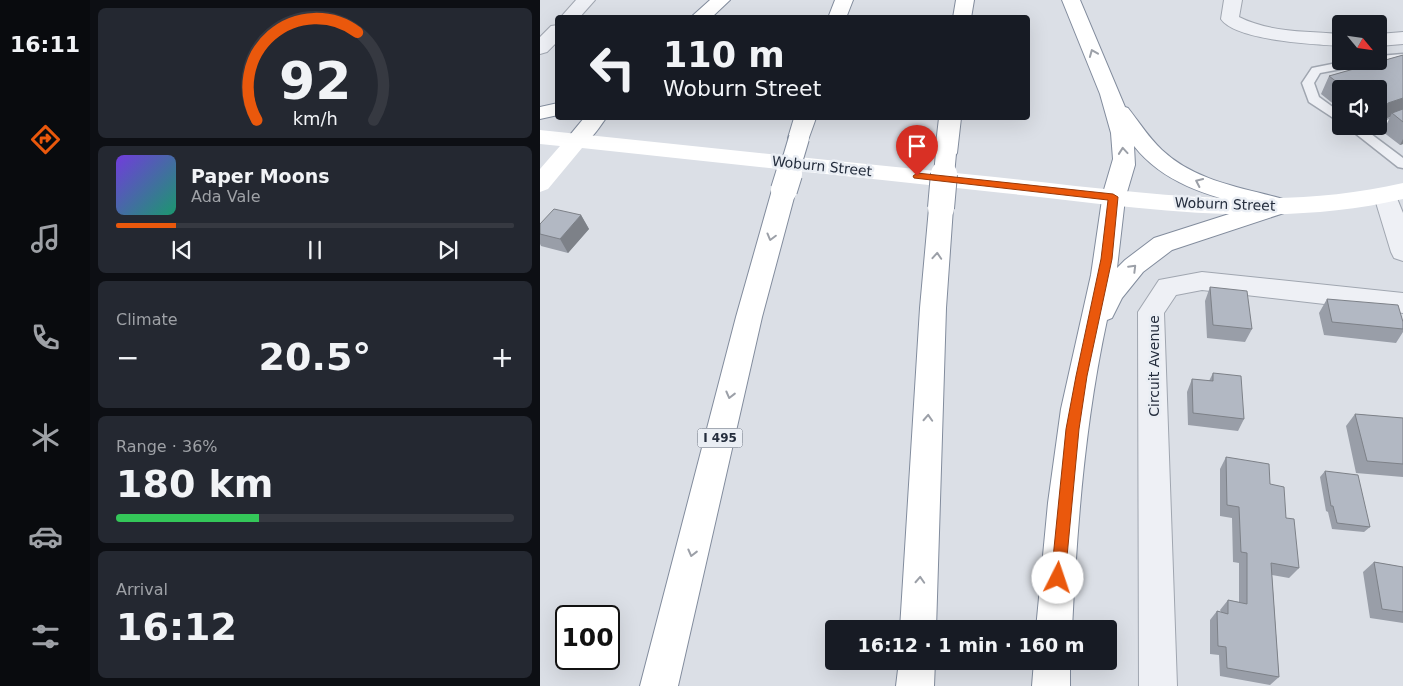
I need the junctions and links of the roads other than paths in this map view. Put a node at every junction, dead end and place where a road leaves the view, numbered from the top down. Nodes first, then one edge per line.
1 (586, 0) edge
2 (721, 0) edge
3 (844, 0) edge
4 (965, 0) edge
5 (1071, 0) edge
6 (1233, 0) edge
7 (572, 15) edge
8 (703, 15) edge
9 (838, 15) edge
10 (962, 15) edge
11 (555, 33) edge
12 (1403, 38) edge
13 (1332, 39) edge
14 (1388, 39) edge
15 (540, 48) edge
16 (1403, 57) edge
17 (1388, 59) edge
18 (1332, 67) edge
19 (1112, 98) junction
20 (555, 110) edge
21 (540, 113) edge
22 (1332, 113) edge
23 (593, 120) edge
24 (950, 120) edge
25 (1401, 121) edge
26 (1387, 124) edge
27 (802, 128) edge
28 (1365, 135) edge
29 (540, 137) edge
30 (576, 141) junction
31 (1401, 159) edge
32 (540, 184) edge
33 (1395, 194) edge
34 (1113, 197) junction
35 (1279, 206) junction
36 (1403, 252) edge
37 (1403, 303) edge
38 (1090, 339) junction
39 (918, 620) edge
40 (1055, 620) edge
41 (916, 670) edge
42 (1052, 670) edge
43 (659, 686) edge
44 (915, 686) edge
45 (1051, 686) edge
46 (1158, 686) edge

1 - 7 street
2 - 8 main road
3 - 9 main road
4 - 10 main road
19 -> 5 main road
6 - 13 street
11 - 15 street
12 - 14 street
16 - 17 lane
18 - 22 lane
34 -> 19 main road
35 -> 19 main road
20 - 21 main road
23 - 30 main road
39 -> 24 main road, bridge
25 - 26 lane
27 -> 43 main road, I 495, bridge
28 - 31 lane
29 - 30 main road, Woburn Street
30 - 32 main road
30 - 34 main road, Woburn Street
33 - 35 main road, Woburn Street
33 - 36 street
34 - 35 main road, Woburn Street
34 - 38 main road
38 -> 35 main road
37 - 46 street, Circuit Avenue
38 - 40 main road
41 - 44 main road
42 - 45 main road

